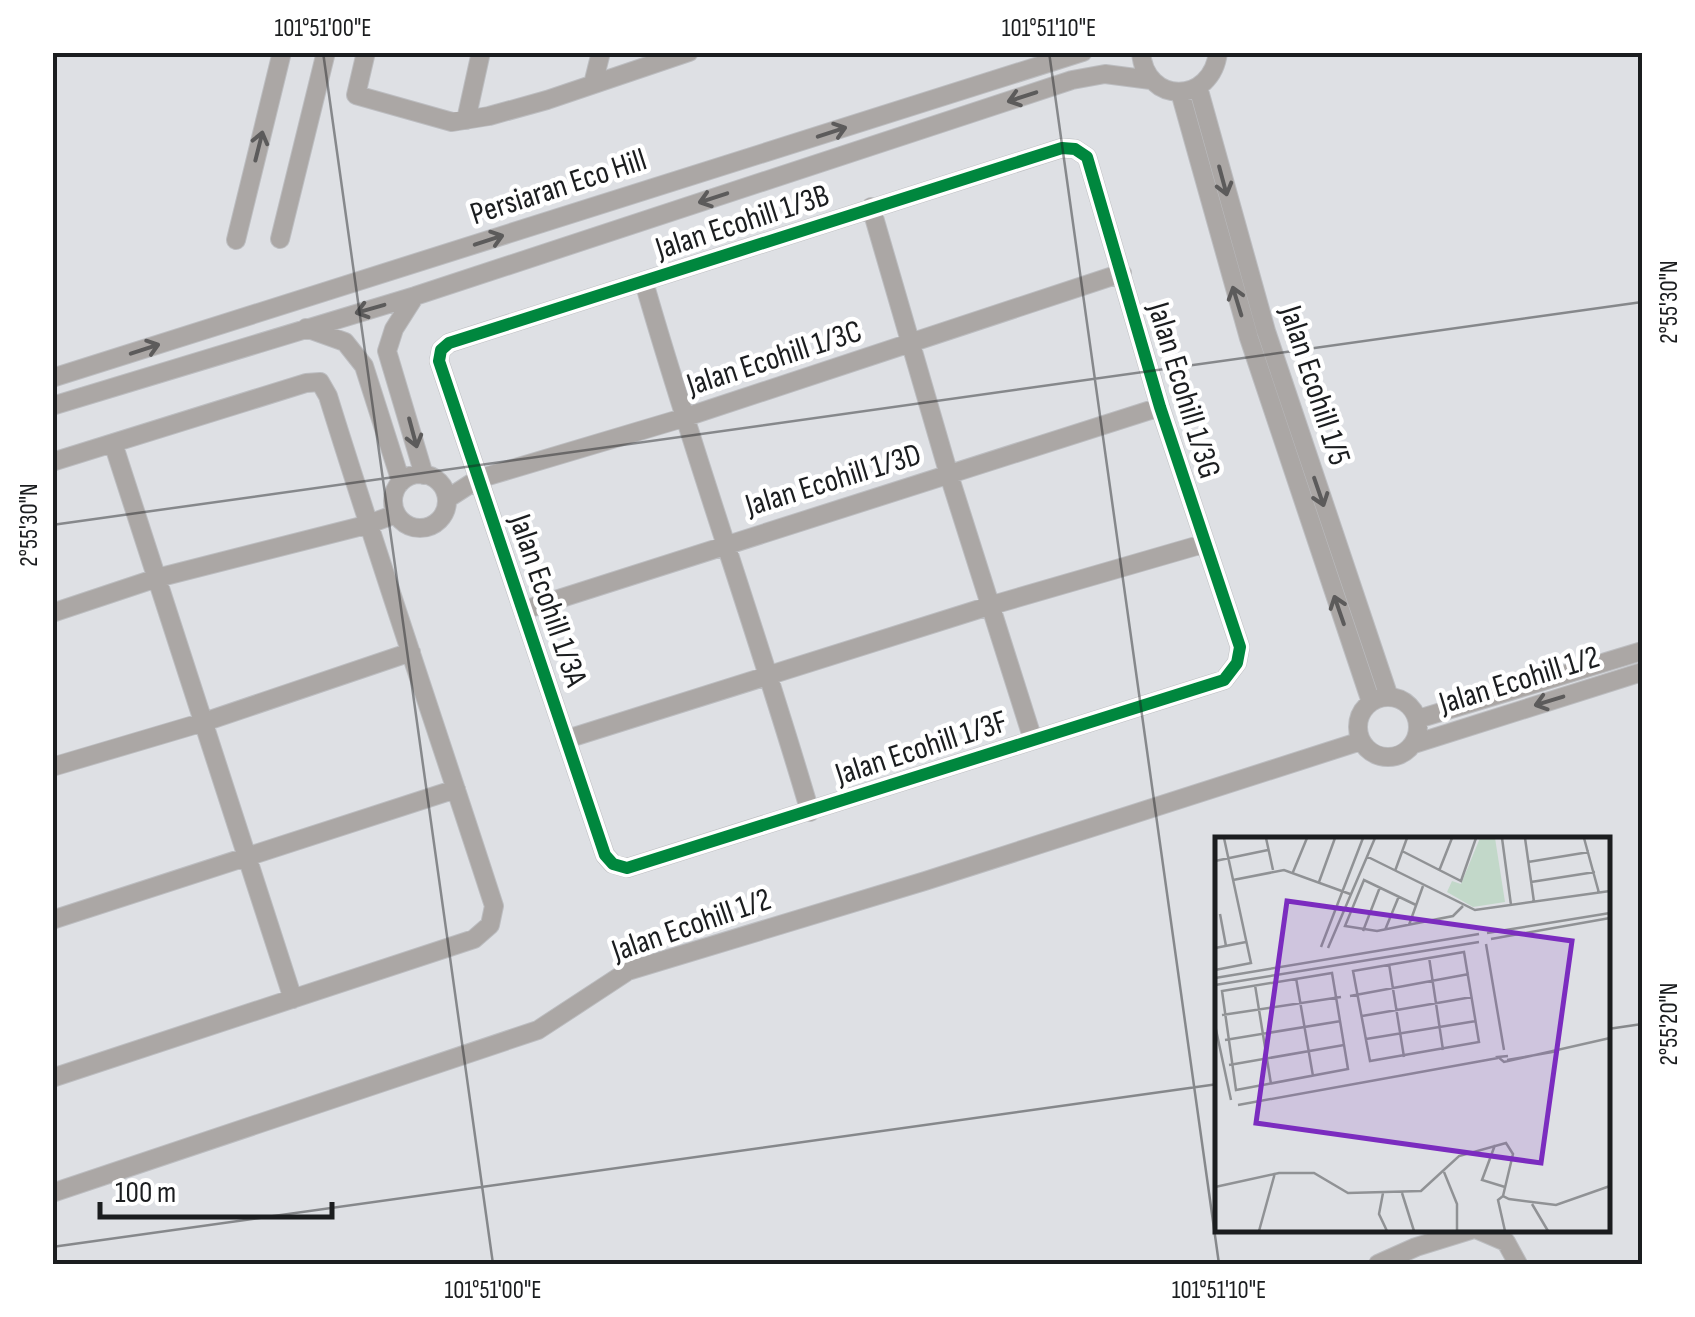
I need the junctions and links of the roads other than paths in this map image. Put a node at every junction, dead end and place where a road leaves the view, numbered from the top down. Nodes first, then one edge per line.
1 (282, 52) edge
2 (326, 52) edge
3 (366, 52) edge
4 (481, 52) edge
5 (601, 52) edge
6 (688, 52) edge
7 (1082, 52) edge
8 (1141, 52) edge
9 (1219, 53) edge
10 (1151, 80) junction
11 (592, 84) junction
12 (1189, 90) junction
13 (466, 120) junction
14 (1062, 148) joint
15 (871, 208) junction
16 (236, 240) dead end
17 (280, 240) dead end
18 (1122, 274) junction
19 (644, 282) junction
20 (416, 296) junction
21 (306, 328) junction
22 (911, 344) junction
23 (441, 350) joint
24 (52, 378) edge
25 (52, 406) edge
26 (1160, 407) junction
27 (684, 418) junction
28 (113, 443) junction
29 (52, 462) edge
30 (424, 475) junction
31 (949, 476) junction
32 (478, 479) junction
33 (401, 482) junction
34 (446, 499) junction
35 (396, 514) junction
36 (366, 525) junction
37 (725, 544) junction
38 (1203, 544) junction
39 (156, 578) junction
40 (989, 606) junction
41 (524, 610) junction
42 (52, 612) edge
43 (1642, 650) edge
44 (411, 652) junction
45 (1237, 663) joint
46 (1642, 672) edge
47 (770, 674) junction
48 (1380, 699) junction
49 (1418, 719) junction
50 (204, 722) junction
51 (567, 738) junction
52 (1033, 740) junction
53 (1361, 742) junction
54 (1414, 744) junction
55 (52, 767) edge
56 (456, 789) junction
57 (810, 812) junction
58 (248, 859) junction
59 (613, 864) joint
60 (52, 920) edge
61 (293, 999) junction
62 (53, 1076) edge
63 (52, 1194) edge
64 (1470, 1232) edge
65 (1480, 1232) edge
66 (1416, 1256) edge
67 (1378, 1264) edge
68 (1518, 1264) edge

16 -> 1 street
2 - 17 street
3 - 13 street
4 - 13 street
5 - 11 street
6 - 11 street
24 -> 7 street, Persiaran Eco Hill
8 - 10 street
9 - 12 street
10 - 12 street
10 -> 20 street
11 - 13 street
12 - 48 street, Jalan Ecohill 1/5
14 - 15 street, Jalan Ecohill 1/3B
14 - 18 street, Jalan Ecohill 1/3G
15 - 19 street, Jalan Ecohill 1/3B
15 - 22 street
18 - 22 street, Jalan Ecohill 1/3C
18 - 26 street, Jalan Ecohill 1/3G
19 - 23 street, Jalan Ecohill 1/3B
19 - 27 street
20 -> 21 street
20 -> 30 street
21 - 25 street
21 - 33 street
22 - 27 street, Jalan Ecohill 1/3C
22 - 31 street
23 - 32 street, Jalan Ecohill 1/3A
26 - 31 street, Jalan Ecohill 1/3D
26 - 38 street, Jalan Ecohill 1/3G
27 - 32 street, Jalan Ecohill 1/3C
27 - 37 street
28 - 29 street
28 - 36 street
28 - 39 street
30 - 33 street
30 - 34 street
31 - 37 street, Jalan Ecohill 1/3D
31 - 40 street
32 - 34 street, Jalan Ecohill 1/3C
32 - 41 street, Jalan Ecohill 1/3A
33 - 35 street
34 - 35 street
35 - 36 street
36 - 39 street
36 - 44 street
37 - 41 street, Jalan Ecohill 1/3D
37 - 47 street
38 - 40 street
38 - 45 street, Jalan Ecohill 1/3G
39 - 42 street
39 - 50 street
40 - 47 street
40 - 52 street
41 - 51 street, Jalan Ecohill 1/3A
43 - 49 street, Jalan Ecohill 1/2
44 - 50 street
44 - 56 street
45 - 52 street, Jalan Ecohill 1/3F
46 -> 54 street, Jalan Ecohill 1/2
47 - 51 street
47 - 57 street
48 - 49 street
48 - 53 street
49 - 54 street
50 - 55 street
50 - 58 street
51 - 59 street, Jalan Ecohill 1/3A
52 - 57 street, Jalan Ecohill 1/3F
53 - 54 street
53 - 63 street, Jalan Ecohill 1/2
56 - 58 street
56 - 61 street
57 - 59 street, Jalan Ecohill 1/3F
58 - 60 street
58 - 61 street
61 - 62 street
64 - 66 street
65 - 68 street
66 - 67 street

